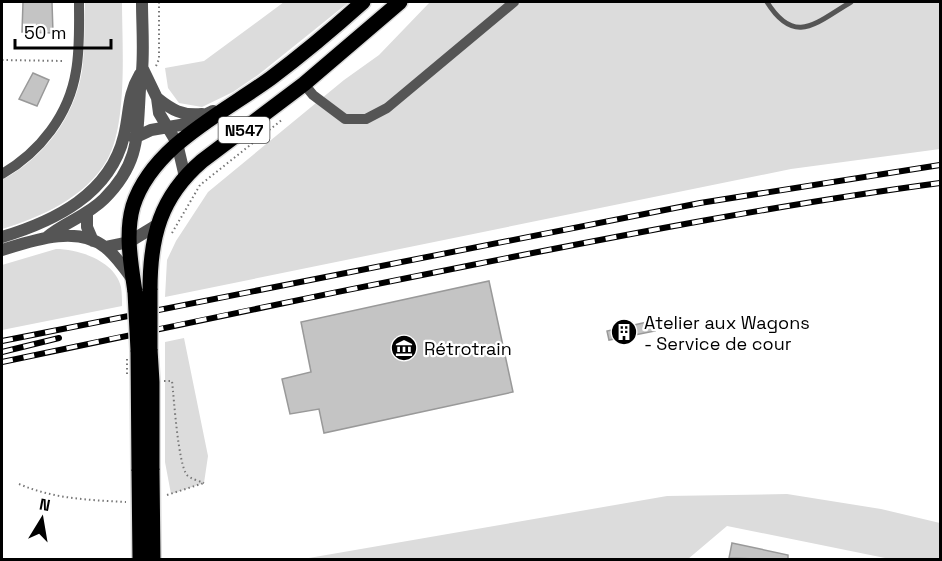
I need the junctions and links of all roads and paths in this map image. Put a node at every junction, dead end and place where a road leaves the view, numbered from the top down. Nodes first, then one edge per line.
1 (79, 2) edge
2 (142, 2) edge
3 (159, 2) edge
4 (363, 2) edge
5 (400, 2) edge
6 (514, 2) edge
7 (577, 2) edge
8 (581, 2) edge
9 (767, 2) edge
10 (852, 2) edge
11 (2, 60) edge
12 (77, 61) junction
13 (145, 74) junction
14 (304, 84) junction
15 (157, 98) junction
16 (239, 101) junction
17 (206, 114) junction
18 (287, 116) dead end
19 (169, 128) junction
20 (138, 135) junction
21 (177, 143) junction
22 (122, 144) junction
23 (2, 174) edge
24 (185, 177) junction
25 (87, 213) junction
26 (157, 225) junction
27 (170, 236) dead end
28 (2, 237) edge
29 (46, 237) junction
30 (93, 241) junction
31 (129, 242) junction
32 (105, 247) junction
33 (2, 250) edge
34 (140, 287) junction
35 (144, 350) junction
36 (152, 382) junction
37 (145, 471) junction
38 (19, 484) dead end
39 (160, 496) dead end
40 (127, 502) dead end
41 (140, 560) edge
42 (153, 560) edge

1 - 12 street
2 - 13 street
3 - 13 path
4 - 16 main road, N547
5 - 14 main road, N547
6 - 14 street
7 - 8 path
9 - 10 lane
11 - 12 path
12 - 23 street
13 - 15 street
13 - 20 street
13 - 22 street
14 - 24 main road, N547
15 - 17 street
15 - 19 street
16 - 17 street
16 - 21 main road, N547
17 - 19 street
18 - 27 path
19 - 20 street
19 - 21 street
20 - 22 street
20 - 25 street
21 - 24 street
21 - 31 main road, N547
22 - 28 street
24 - 26 main road, N547
25 - 29 street
25 - 30 street
26 - 31 street
26 - 34 main road, N547
29 - 30 street
29 - 33 street
30 - 32 street
31 - 32 street
31 - 34 main road, N547
32 - 34 street
34 - 35 main road, N547, bridge
35 - 36 main road, N547
35 - 37 main road, N547
36 - 37 main road, N547
36 - 39 path
37 - 41 main road, N547, bridge
37 - 42 main road, N547, bridge
38 - 40 path

